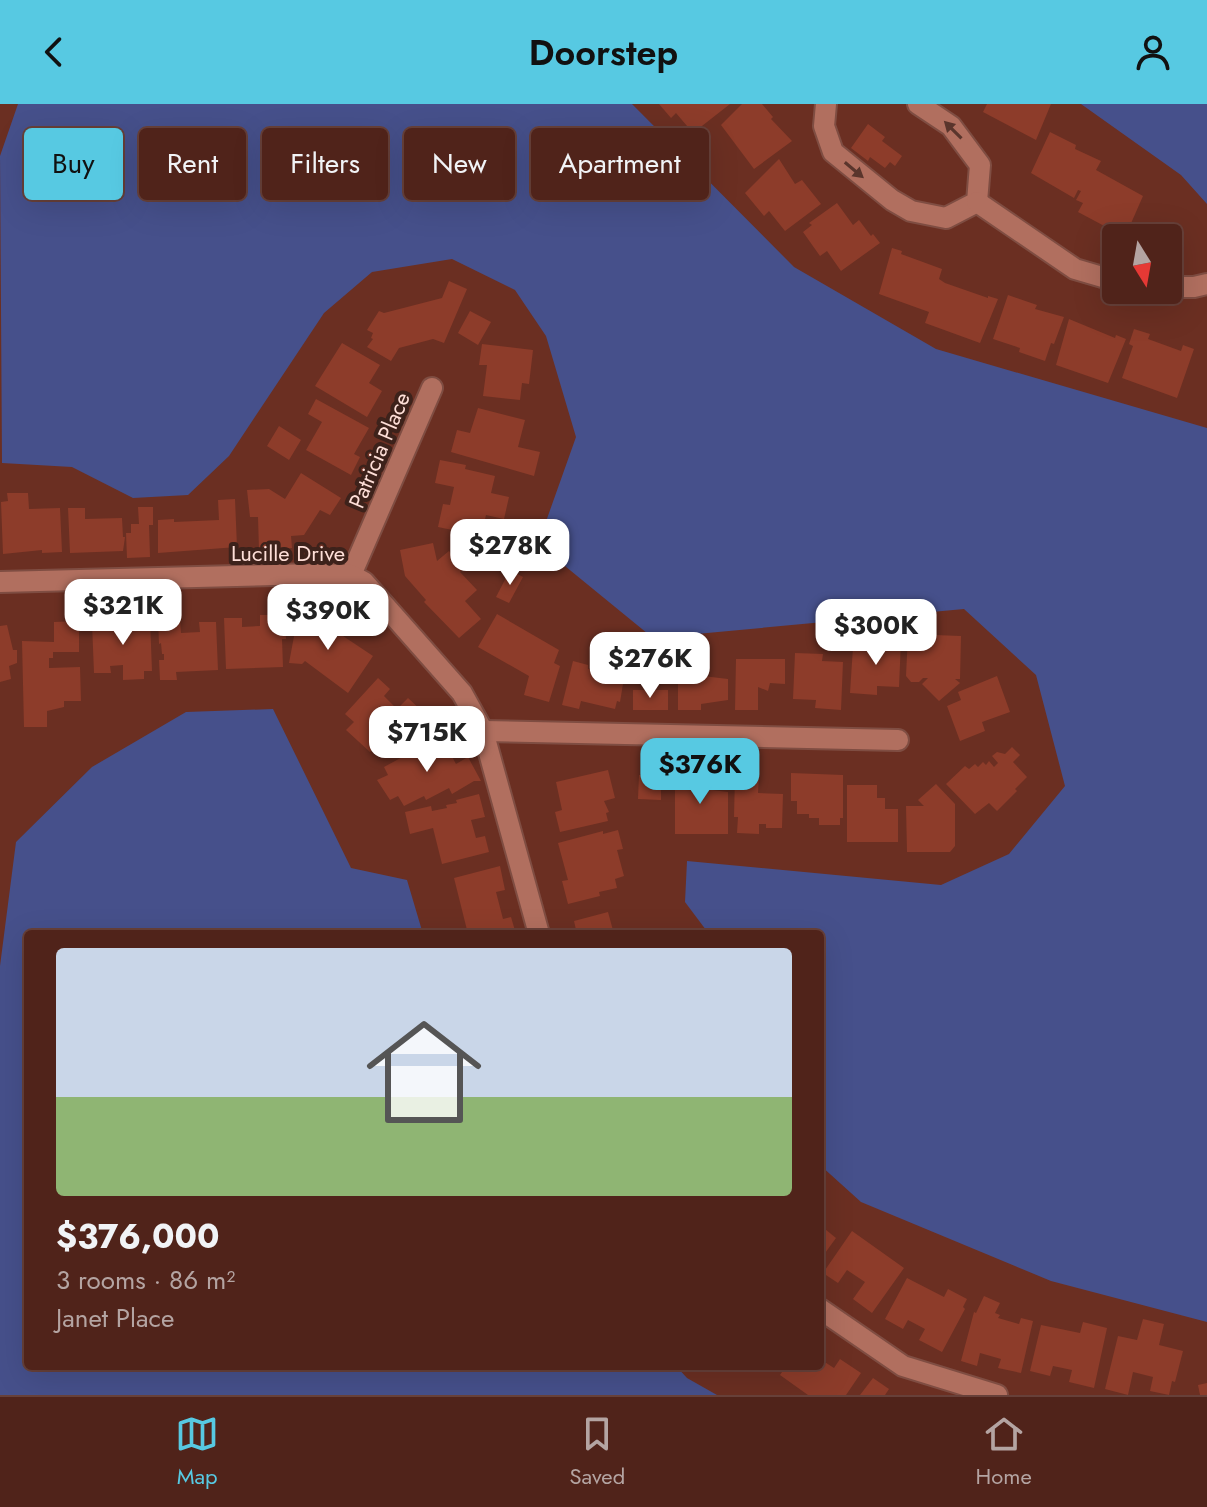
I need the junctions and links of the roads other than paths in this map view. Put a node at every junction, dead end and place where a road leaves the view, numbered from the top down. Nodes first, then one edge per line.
1 (826, 104) edge
2 (918, 104) edge
3 (977, 202) junction
4 (1102, 277) edge
5 (1207, 284) edge
6 (1182, 287) edge
7 (432, 388) dead end
8 (351, 575) junction
9 (0, 582) edge
10 (483, 731) junction
11 (898, 740) dead end
12 (538, 930) edge
13 (824, 1312) edge
14 (997, 1395) edge

1 -> 3 street
3 -> 2 street
3 - 4 street
5 - 6 street
7 - 8 street, Patricia Place
8 - 9 street, Lucille Drive
8 - 10 street, Lucille Drive
10 - 11 street
10 - 12 street, Lucille Drive
13 - 14 street

